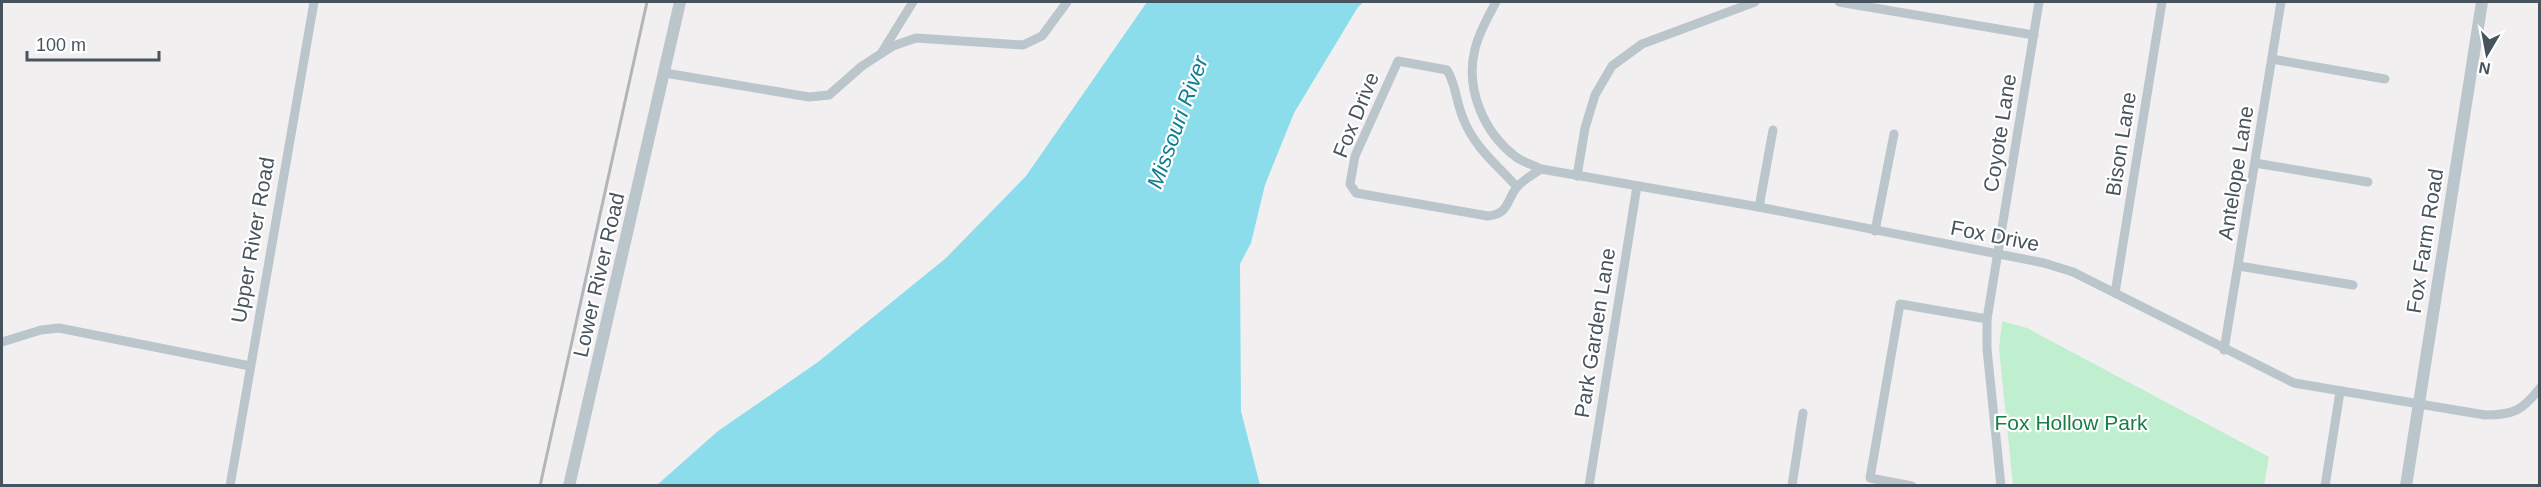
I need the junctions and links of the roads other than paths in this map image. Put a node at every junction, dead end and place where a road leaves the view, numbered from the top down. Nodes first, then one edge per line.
1 (314, 2) edge
2 (680, 2) edge
3 (913, 2) edge
4 (1067, 2) edge
5 (1496, 2) edge
6 (1751, 2) edge
7 (1839, 2) edge
8 (2039, 2) edge
9 (2162, 2) edge
10 (2281, 2) edge
11 (2482, 2) edge
12 (2034, 35) junction
13 (881, 54) junction
14 (2272, 59) junction
15 (664, 73) junction
16 (2385, 78) dead end
17 (1773, 130) dead end
18 (1894, 134) dead end
19 (2255, 163) junction
20 (1541, 169) junction
21 (1577, 176) junction
22 (2368, 182) dead end
23 (1637, 186) junction
24 (1517, 187) junction
25 (1759, 207) junction
26 (1875, 231) junction
27 (1998, 255) junction
28 (2239, 266) junction
29 (2353, 285) dead end
30 (2115, 293) junction
31 (1987, 319) junction
32 (2, 342) edge
33 (2224, 350) junction
34 (250, 366) junction
35 (2540, 388) edge
36 (2340, 392) junction
37 (2419, 405) junction
38 (1803, 413) dead end
39 (230, 486) edge
40 (569, 486) edge
41 (1589, 486) edge
42 (1792, 486) edge
43 (1912, 486) edge
44 (2001, 486) edge
45 (2325, 486) edge
46 (2406, 486) edge

1 - 34 street, Upper River Road
2 - 15 street, Lower River Road
3 - 13 street
4 - 13 street
5 - 20 street, Fox Drive
6 - 21 street
7 - 12 street
8 - 12 street, Coyote Lane
9 - 30 street, Bison Lane
10 - 14 street, Antelope Lane
11 - 37 street, Fox Farm Road
12 - 27 street, Coyote Lane
13 - 15 street
14 - 16 street
14 - 19 street, Antelope Lane
15 - 40 street, Lower River Road
17 - 25 street
18 - 26 street
19 - 22 street
19 - 28 street, Antelope Lane
20 - 21 street, Fox Drive
20 - 24 street, Fox Drive
21 - 23 street, Fox Drive
23 - 25 street, Fox Drive
23 - 41 street, Park Garden Lane
24 - 24 street, Fox Drive
25 - 26 street, Fox Drive
26 - 27 street, Fox Drive
27 - 30 street, Fox Drive
27 - 31 street, Coyote Lane
28 - 29 street
28 - 33 street, Antelope Lane
30 - 33 street, Fox Drive
31 - 43 street
31 - 44 street, Coyote Lane
32 - 34 street
33 - 36 street, Fox Drive
34 - 39 street, Upper River Road
35 - 37 street, Fox Drive
36 - 37 street, Fox Drive
36 - 45 street
37 - 46 street, Fox Farm Road
38 - 42 street

